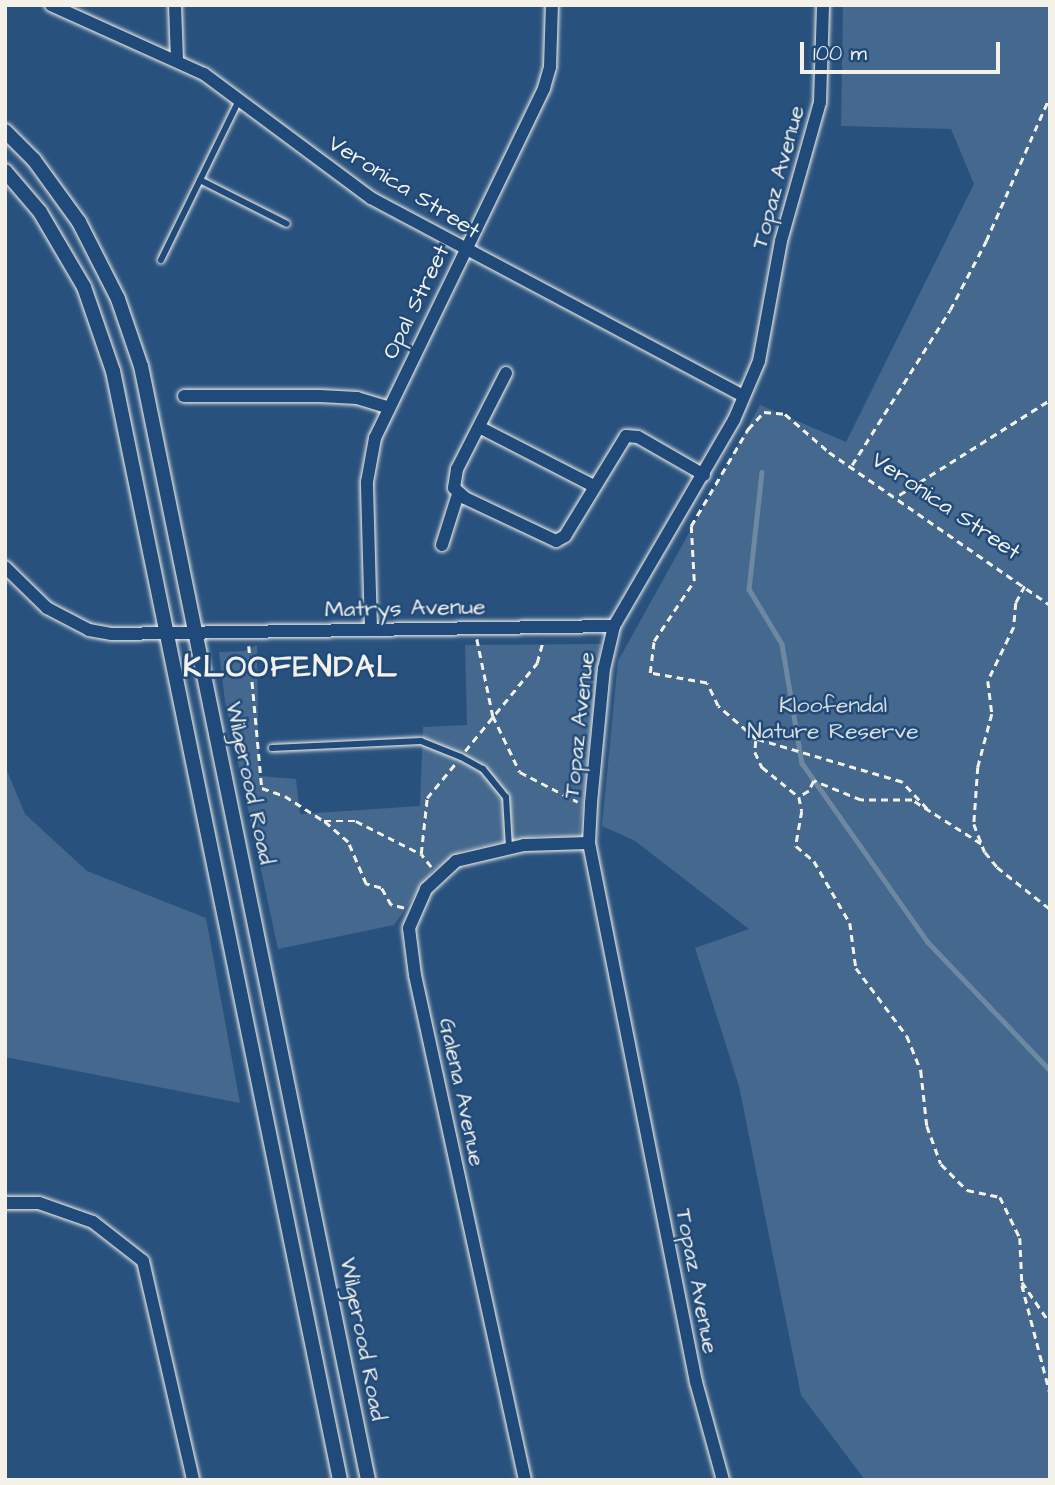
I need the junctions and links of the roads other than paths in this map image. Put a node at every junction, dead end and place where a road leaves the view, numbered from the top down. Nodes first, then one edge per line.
1 (51, 5) edge
2 (175, 5) edge
3 (552, 5) edge
4 (823, 5) edge
5 (177, 59) junction
6 (239, 100) junction
7 (5, 131) edge
8 (5, 171) edge
9 (200, 180) junction
10 (287, 224) dead end
11 (464, 250) junction
12 (161, 260) dead end
13 (506, 373) dead end
14 (184, 396) dead end
15 (743, 396) junction
16 (387, 407) junction
17 (481, 428) junction
18 (704, 475) junction
19 (594, 486) junction
20 (458, 494) junction
21 (442, 545) dead end
22 (5, 567) edge
23 (614, 626) junction
24 (372, 629) junction
25 (167, 634) junction
26 (196, 634) junction
27 (272, 748) dead end
28 (589, 844) junction
29 (509, 847) junction
30 (5, 1203) edge
31 (193, 1480) edge
32 (340, 1480) edge
33 (368, 1480) edge
34 (525, 1480) edge
35 (723, 1480) edge

1 - 5 street, Veronica Street
2 - 5 street
3 - 11 street, Opal Street
4 - 15 street, Topaz Avenue
5 - 6 street, Veronica Street
6 - 9 lane
6 - 11 street, Veronica Street
7 - 26 street, Wilgerood Road
8 - 25 street
9 - 10 lane
9 - 12 lane
11 - 15 street, Veronica Street
11 - 16 street, Opal Street
13 - 17 street
14 - 16 street
15 - 18 street, Topaz Avenue
16 - 24 street, Opal Street
17 - 19 street
17 - 20 street
18 - 19 street
18 - 23 street, Topaz Avenue
19 - 20 street
20 - 21 street
22 - 25 street, Matrys Avenue
23 - 24 street, Matrys Avenue
23 - 28 street, Topaz Avenue
24 - 26 street, Matrys Avenue
25 - 26 street, Matrys Avenue
25 - 32 street
26 - 33 street, Wilgerood Road
27 - 29 lane
28 - 29 street, Galena Avenue
28 - 35 street, Topaz Avenue
29 - 34 street, Galena Avenue
30 - 31 street

